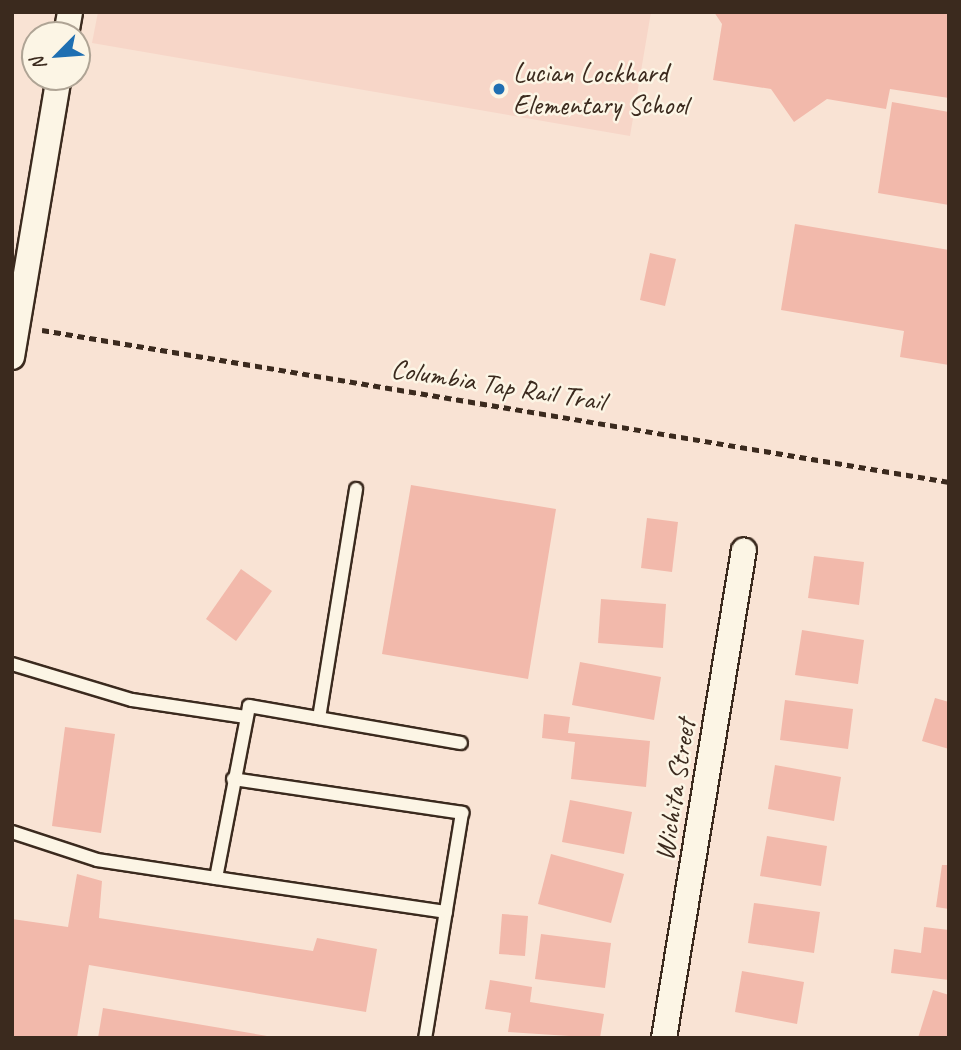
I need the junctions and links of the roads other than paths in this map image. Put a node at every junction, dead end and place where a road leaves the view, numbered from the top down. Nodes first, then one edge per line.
1 (57, 91) edge
2 (12, 356) edge
3 (356, 489) dead end
4 (744, 551) dead end
5 (12, 664) edge
6 (246, 717) junction
7 (319, 718) junction
8 (461, 743) dead end
9 (233, 779) junction
10 (12, 832) edge
11 (216, 878) junction
12 (446, 912) junction
13 (425, 1038) edge
14 (664, 1038) edge

1 - 2 street
3 - 7 lane
4 - 14 street, Wichita Street
5 - 6 lane
6 - 7 lane
6 - 9 lane
7 - 8 lane
9 - 11 lane
9 - 12 lane
10 - 11 lane
11 - 12 lane
12 - 13 lane

